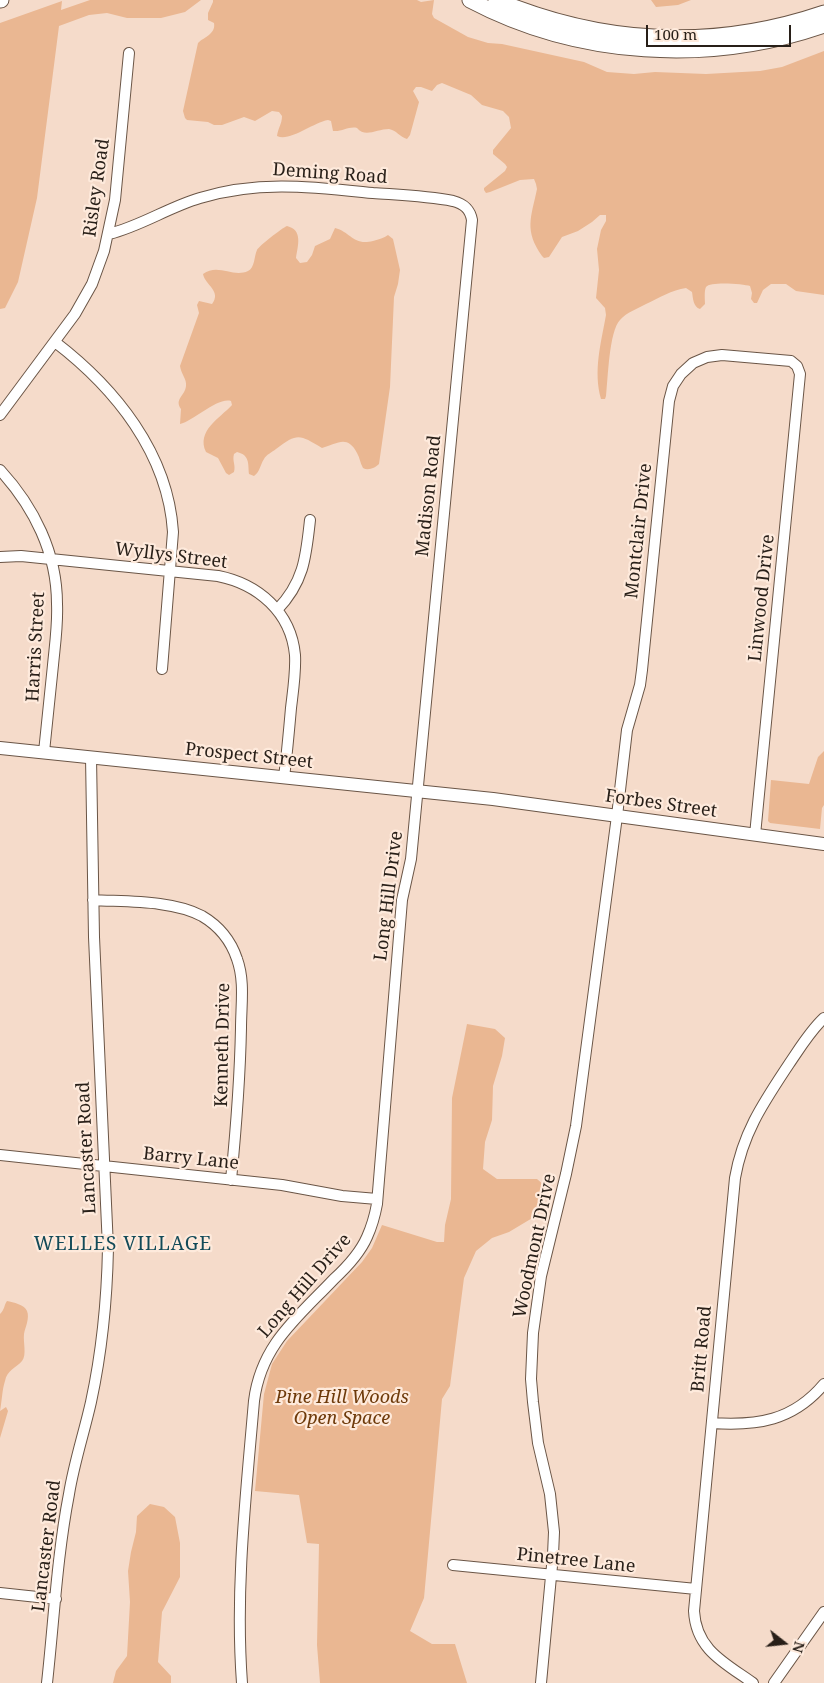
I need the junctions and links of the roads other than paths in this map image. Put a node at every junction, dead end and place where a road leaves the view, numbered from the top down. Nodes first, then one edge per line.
1 (470, 0) edge
2 (496, 0) edge
3 (824, 12) edge
4 (824, 25) edge
5 (129, 53) dead end
6 (466, 206) joint
7 (109, 234) junction
8 (55, 342) junction
9 (797, 366) joint
10 (0, 415) edge
11 (0, 470) edge
12 (310, 520) dead end
13 (0, 557) edge
14 (51, 559) junction
15 (171, 571) junction
16 (277, 610) junction
17 (162, 669) dead end
18 (0, 748) edge
19 (44, 752) junction
20 (90, 757) junction
21 (284, 777) junction
22 (417, 791) junction
23 (493, 799) joint
24 (617, 816) junction
25 (755, 835) junction
26 (824, 844) edge
27 (93, 900) junction
28 (824, 1018) edge
29 (0, 1155) edge
30 (104, 1166) junction
31 (231, 1180) junction
32 (377, 1199) junction
33 (824, 1384) edge
34 (712, 1423) junction
35 (453, 1565) dead end
36 (551, 1574) junction
37 (696, 1589) junction
38 (0, 1593) edge
39 (56, 1599) junction
40 (824, 1612) edge
41 (47, 1683) edge
42 (242, 1683) edge
43 (541, 1683) edge
44 (753, 1683) edge
45 (774, 1683) edge

1 - 4 highway
2 - 3 highway
5 - 7 street, Risley Road
6 - 7 street, Deming Road
6 - 22 street, Madison Road
7 - 8 street, Risley Road
8 - 10 street, Risley Road
8 - 15 street
9 - 24 street, Montclair Drive
9 - 25 street, Linwood Drive
11 - 14 street, Harris Street
12 - 16 street
13 - 14 street, Wyllys Street
14 - 15 street, Wyllys Street
14 - 19 street, Harris Street
15 - 16 street, Wyllys Street
15 - 17 street
16 - 21 street, Wyllys Street
18 - 19 main road, Prospect Street
19 - 20 main road, Prospect Street
20 - 21 main road, Prospect Street
20 - 27 street, Lancaster Road
21 - 22 main road, Prospect Street
22 - 23 main road, Prospect Street
22 - 32 street, Long Hill Drive
23 - 24 main road, Forbes Street
24 - 25 main road, Forbes Street
24 - 36 street, Woodmont Drive
25 - 26 main road, Forbes Street
27 - 30 street, Lancaster Road
27 - 31 street, Kenneth Drive
28 - 34 street, Britt Road
29 - 30 street, Barry Lane
30 - 31 street, Barry Lane
30 - 39 street, Lancaster Road
31 - 32 street, Barry Lane
32 - 42 street, Long Hill Drive
33 - 34 street
34 - 37 street, Britt Road
35 - 36 street, Pinetree Lane
36 - 37 street, Pinetree Lane
36 - 43 street, Woodmont Drive
37 - 44 street, Britt Road
38 - 39 street
39 - 41 street, Lancaster Road
40 - 45 street

